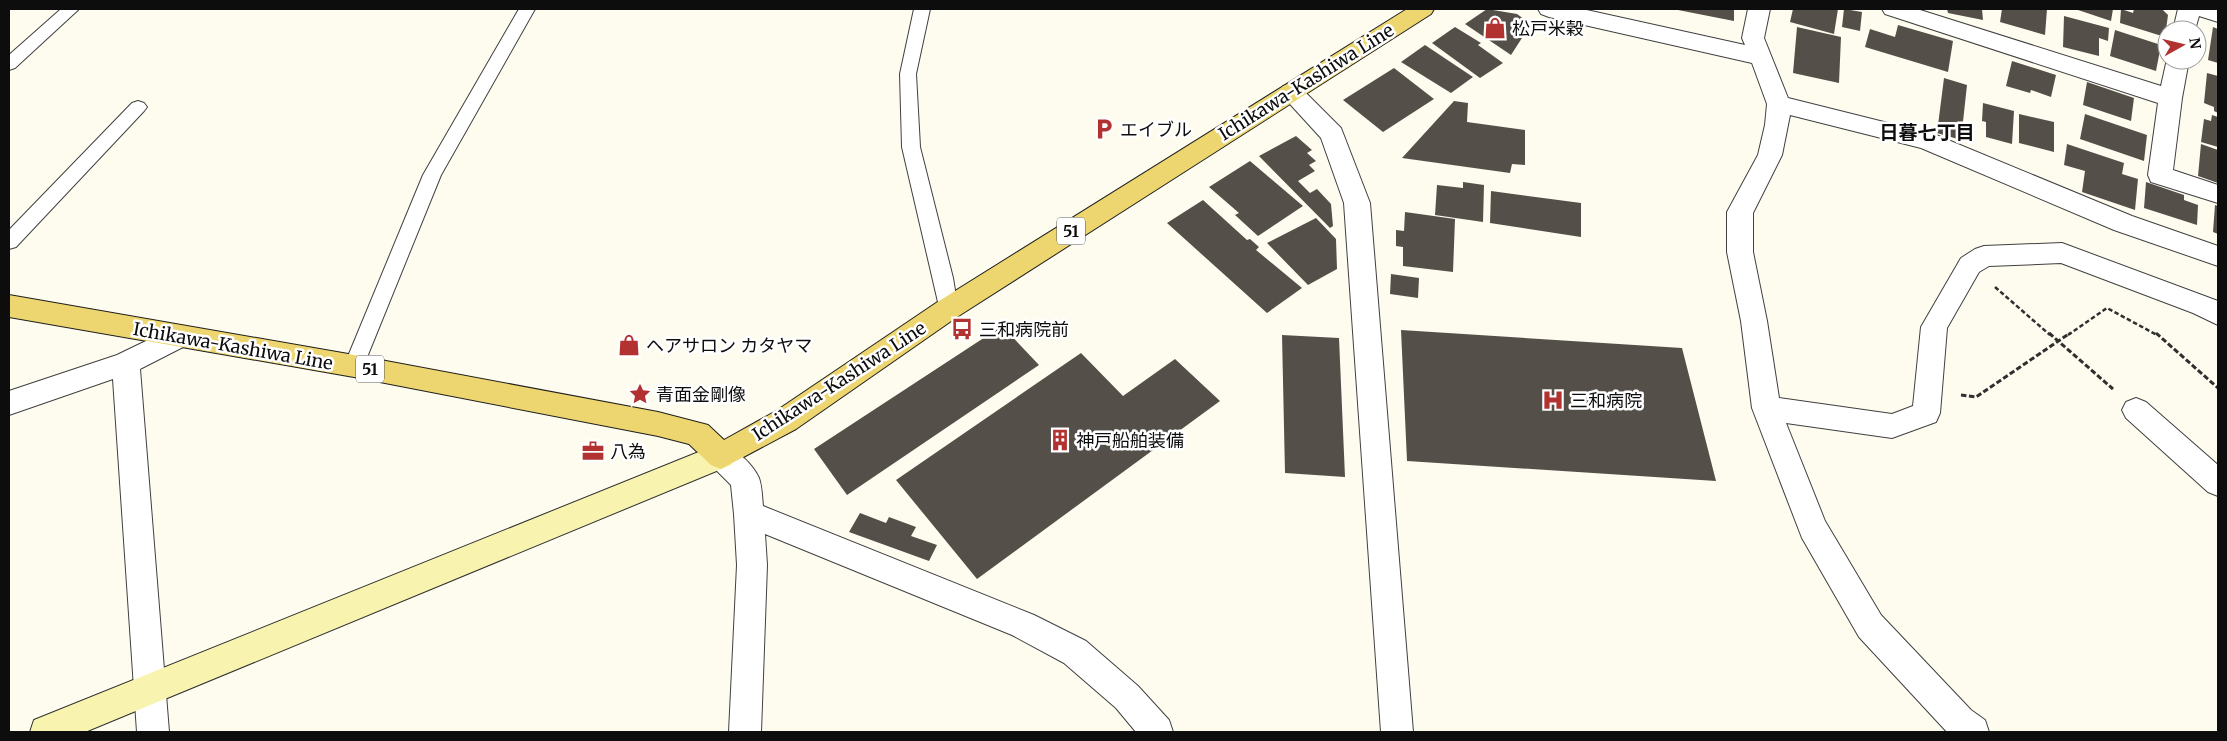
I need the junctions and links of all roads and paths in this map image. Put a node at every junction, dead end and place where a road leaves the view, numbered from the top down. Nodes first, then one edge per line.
1 (71, 9) edge
2 (527, 9) edge
3 (922, 9) edge
4 (1423, 9) edge
5 (1549, 9) edge
6 (1758, 9) edge
7 (1893, 9) edge
8 (2201, 9) edge
9 (2218, 14) edge
10 (1760, 57) junction
11 (9, 64) edge
12 (2176, 70) edge
13 (1290, 92) junction
14 (2170, 98) junction
15 (1779, 104) junction
16 (138, 107) dead end
17 (2218, 194) edge
18 (9, 242) edge
19 (2218, 256) edge
20 (1970, 265) junction
21 (9, 306) edge
22 (948, 309) junction
23 (2218, 314) edge
24 (177, 336) junction
25 (2059, 341) junction
26 (126, 363) junction
27 (354, 366) junction
28 (1928, 388) junction
29 (2218, 388) edge
30 (9, 403) edge
31 (1766, 408) junction
32 (2136, 410) joint
33 (722, 456) junction
34 (2218, 483) edge
35 (749, 514) junction
36 (150, 690) junction
37 (46, 732) edge
38 (153, 732) edge
39 (745, 732) edge
40 (1157, 732) edge
41 (1397, 732) edge
42 (1972, 732) edge

1 - 11 lane
2 - 27 lane
3 - 22 lane
4 - 13 main road, Ichikawa-Kashiwa Line / 51
5 - 10 street
6 - 10 street
7 - 14 street
8 - 9 street
10 - 15 street
12 - 14 street
13 - 22 main road, Ichikawa-Kashiwa Line / 51
13 - 41 street
14 - 17 street
15 - 19 street
15 - 31 street
16 - 18 lane
20 - 23 street
20 - 25 path
20 - 28 street
21 - 24 main road, Ichikawa-Kashiwa Line / 51
22 - 33 main road, Ichikawa-Kashiwa Line / 51
24 - 26 street
24 - 27 main road, Ichikawa-Kashiwa Line / 51
25 - 28 path
25 - 29 path
25 - 32 path
26 - 30 street
26 - 36 street
27 - 33 main road, Ichikawa-Kashiwa Line / 51
28 - 31 street
31 - 42 street
32 - 34 street
33 - 35 street
33 - 36 street
35 - 39 street
35 - 40 street
36 - 37 street
36 - 38 street

